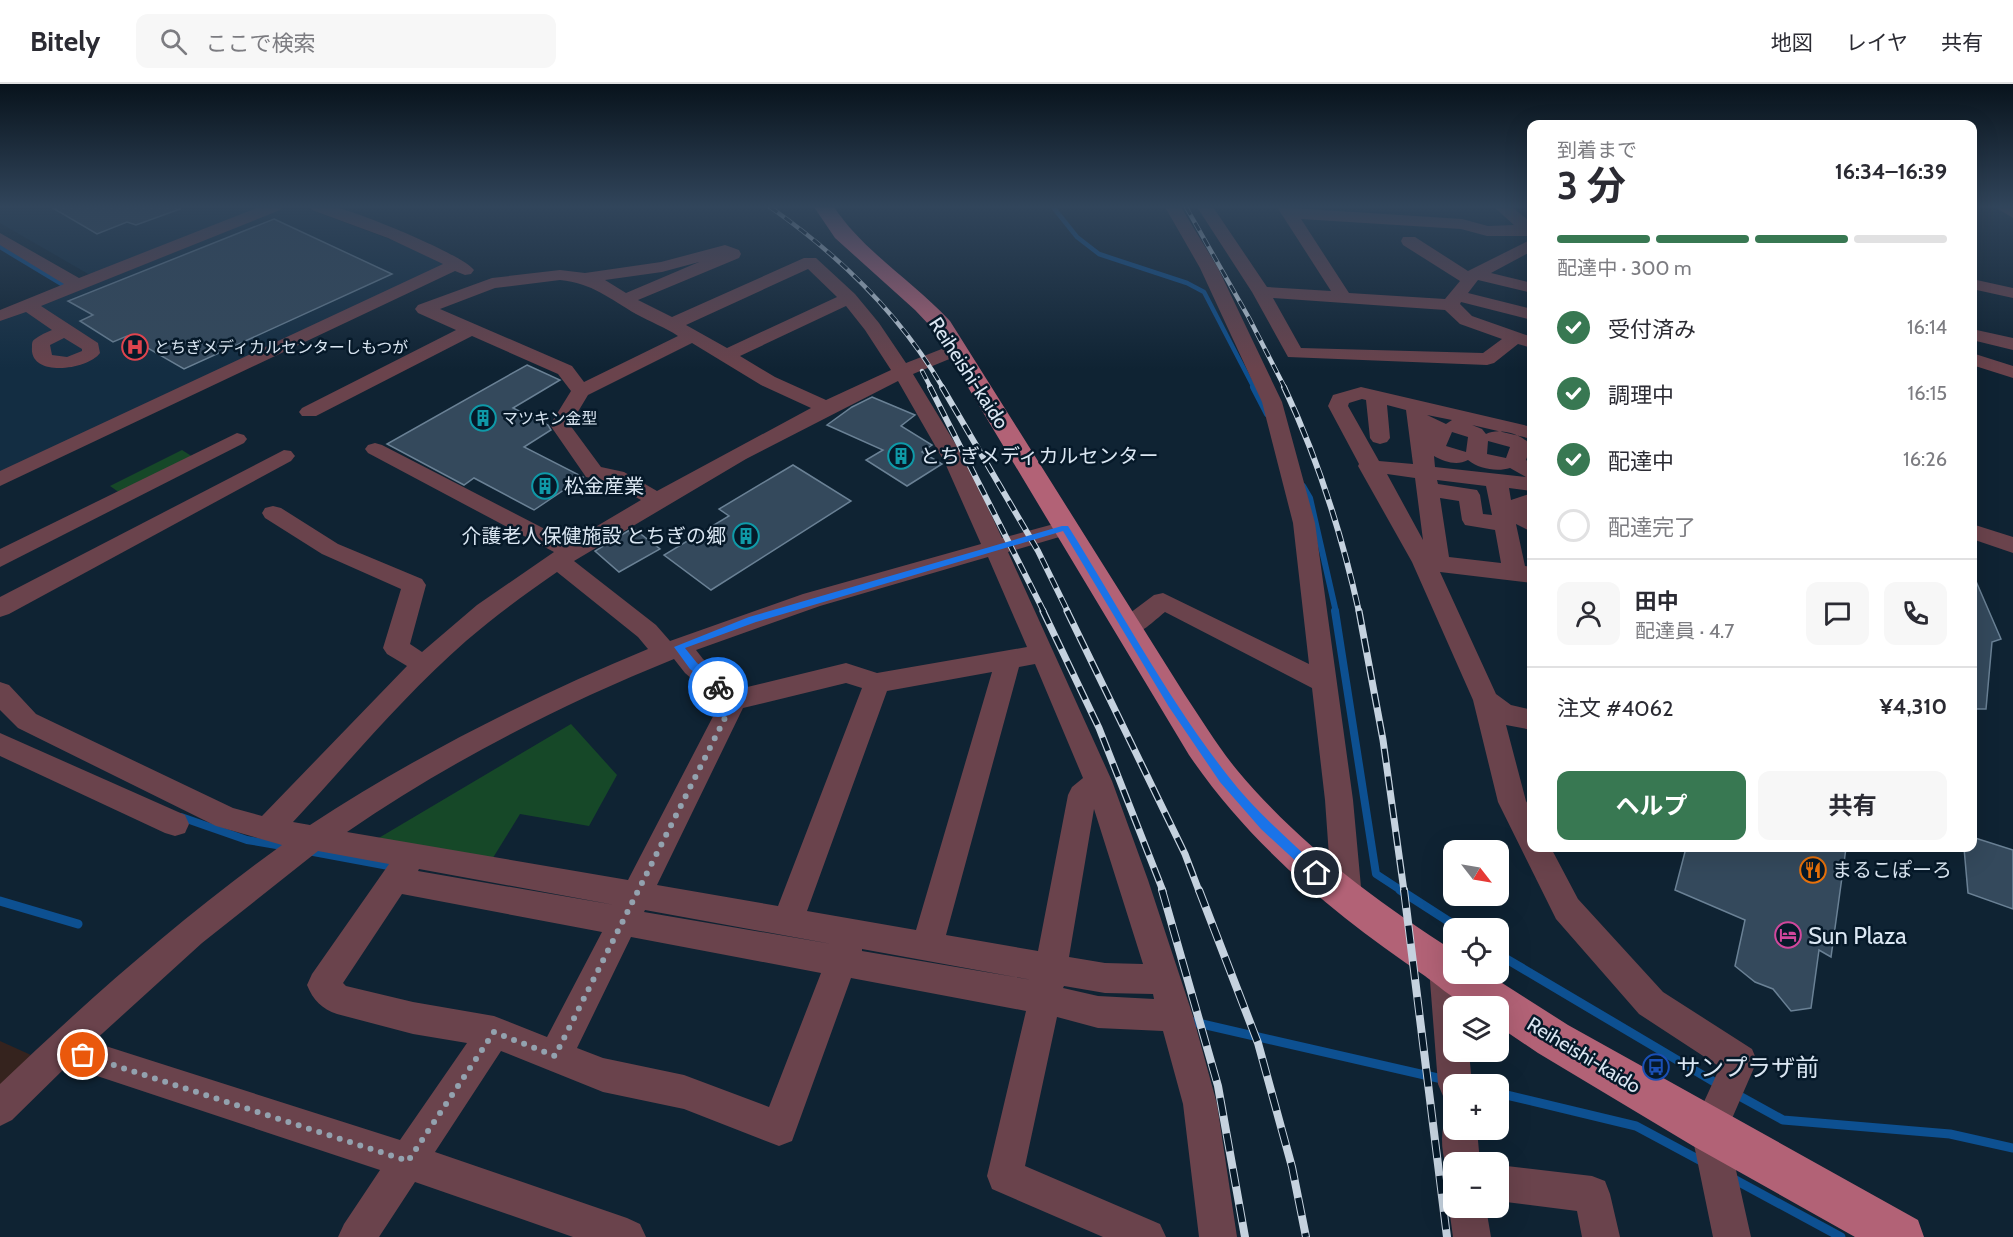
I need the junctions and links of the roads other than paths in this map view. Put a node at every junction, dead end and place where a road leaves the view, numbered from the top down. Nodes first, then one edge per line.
1 (38, 261) edge
2 (139, 261) edge
3 (450, 261) edge
4 (685, 261) edge
5 (717, 261) edge
6 (873, 261) edge
7 (1205, 261) edge
8 (1240, 261) edge
9 (1322, 261) edge
10 (1444, 261) edge
11 (1494, 261) edge
12 (456, 264) junction
13 (1472, 277) junction
14 (585, 278) junction
15 (492, 283) junction
16 (78, 285) junction
17 (1977, 285) edge
18 (1527, 287) edge
19 (1261, 292) junction
20 (2013, 293) edge
21 (1343, 297) junction
22 (849, 298) junction
23 (624, 300) junction
24 (1453, 300) junction
25 (27, 305) junction
26 (1527, 314) edge
27 (0, 315) edge
28 (672, 324) junction
29 (472, 329) junction
30 (65, 330) dead end
31 (1977, 335) edge
32 (690, 337) junction
33 (1527, 341) edge
34 (2013, 344) edge
35 (957, 349) junction
36 (726, 356) junction
37 (1977, 361) edge
38 (901, 370) junction
39 (2013, 372) edge
40 (581, 391) junction
41 (1377, 397) junction
42 (826, 407) junction
43 (309, 412) dead end
44 (1454, 420) junction
45 (1418, 422) junction
46 (1493, 430) junction
47 (1527, 433) edge
48 (237, 439) dead end
49 (375, 449) dead end
50 (284, 456) dead end
51 (1370, 466) junction
52 (1461, 467) junction
53 (1527, 470) edge
54 (1501, 475) junction
55 (0, 479) edge
56 (1527, 483) edge
57 (1428, 490) junction
58 (657, 500) junction
59 (1527, 502) edge
60 (273, 513) dead end
61 (1527, 522) edge
62 (1505, 524) junction
63 (1065, 528) junction
64 (1977, 533) edge
65 (2013, 546) edge
66 (995, 548) junction
67 (565, 557) junction
68 (0, 560) edge
69 (1431, 563) junction
70 (1522, 563) edge
71 (0, 608) edge
72 (1127, 628) junction
73 (672, 649) junction
74 (1043, 653) junction
75 (1008, 660) junction
76 (426, 666) junction
77 (877, 683) junction
78 (1325, 683) junction
79 (0, 692) edge
80 (734, 700) junction
81 (1486, 700) junction
82 (1527, 719) edge
83 (0, 744) edge
84 (1098, 781) junction
85 (175, 824) dead end
86 (267, 830) junction
87 (1527, 830) edge
88 (315, 838) junction
89 (1538, 852) edge
90 (404, 867) junction
91 (1347, 898) junction
92 (630, 908) junction
93 (788, 922) junction
94 (847, 947) junction
95 (927, 947) junction
96 (1443, 967) edge
97 (1164, 979) junction
98 (1048, 983) junction
99 (1446, 984) edge
100 (1469, 984) edge
101 (1176, 1016) junction
102 (494, 1032) junction
103 (61, 1048) junction
104 (555, 1056) junction
105 (1454, 1074) edge
106 (0, 1108) edge
107 (1709, 1130) junction
108 (408, 1161) junction
109 (1509, 1183) edge
110 (1469, 1218) edge
111 (357, 1237) edge
112 (627, 1237) edge
113 (1147, 1237) edge
114 (1218, 1237) edge
115 (1472, 1237) edge
116 (1601, 1237) edge
117 (1732, 1237) edge
118 (1901, 1237) edge

1 - 16 street
2 - 16 street
3 - 12 street
4 - 14 street
5 - 23 street
6 - 35 main road, Reiheishi-kaido
7 - 78 street
8 - 19 street
9 - 21 street
10 - 13 street
11 - 13 street
12 - 15 street
12 - 55 street
13 - 18 street
13 - 24 street
14 - 15 street
14 - 23 street
15 - 29 street
16 - 25 street
17 - 20 street
19 - 21 street
19 - 33 street
21 - 24 street
22 - 28 street
22 - 36 street
22 - 38 street
23 - 28 street
24 - 26 street
24 - 33 street
25 - 27 street
25 - 30 street
28 - 32 street
29 - 40 street
29 - 43 street
31 - 34 street
32 - 36 street
32 - 40 street
35 - 38 street
35 - 63 main road, Reiheishi-kaido
36 - 42 street
37 - 39 street
38 - 42 street
38 - 66 street
40 - 58 street
41 - 45 street
41 - 45 street
41 - 51 street
42 - 58 street
44 - 45 street
44 - 46 street
44 - 52 street
44 - 54 street
45 - 52 street
45 - 57 street
46 - 47 street
46 - 53 street
46 - 54 street
48 - 68 street
49 - 67 street
50 - 71 street
51 - 52 street
51 - 69 street
52 - 54 street
54 - 56 street
54 - 62 street
57 - 62 street
57 - 69 street
58 - 67 street
59 - 61 street
60 - 76 street
62 - 70 street
63 - 66 street
63 - 72 main road, Reiheishi-kaido
64 - 65 street
66 - 73 street
66 - 74 street
67 - 73 street
67 - 76 street
69 - 70 street
69 - 81 street
72 - 78 street
72 - 91 main road, Reiheishi-kaido
73 - 80 street
73 - 88 street
74 - 75 street
74 - 84 street
75 - 77 street
75 - 95 street
76 - 86 street
77 - 80 street
77 - 93 street
78 - 91 street
79 - 86 street
80 - 92 street
81 - 82 street
81 - 87 street
83 - 85 street
84 - 97 street
84 - 98 street
86 - 88 street
88 - 90 street
88 - 103 street
89 - 107 street
90 - 92 street
90 - 102 street
91 - 96 main road, Reiheishi-kaido
92 - 93 street
92 - 94 street
92 - 104 street
93 - 94 street
94 - 95 street
94 - 98 street
94 - 104 street
95 - 98 street
97 - 98 street
97 - 101 street
98 - 101 street
98 - 113 street
99 - 105 street
100 - 107 main road, Reiheishi-kaido
101 - 114 street
102 - 104 street
102 - 108 street
103 - 106 street
103 - 108 street
107 - 117 street
107 - 118 main road, Reiheishi-kaido
108 - 111 street
108 - 112 street
109 - 116 street
110 - 115 street

